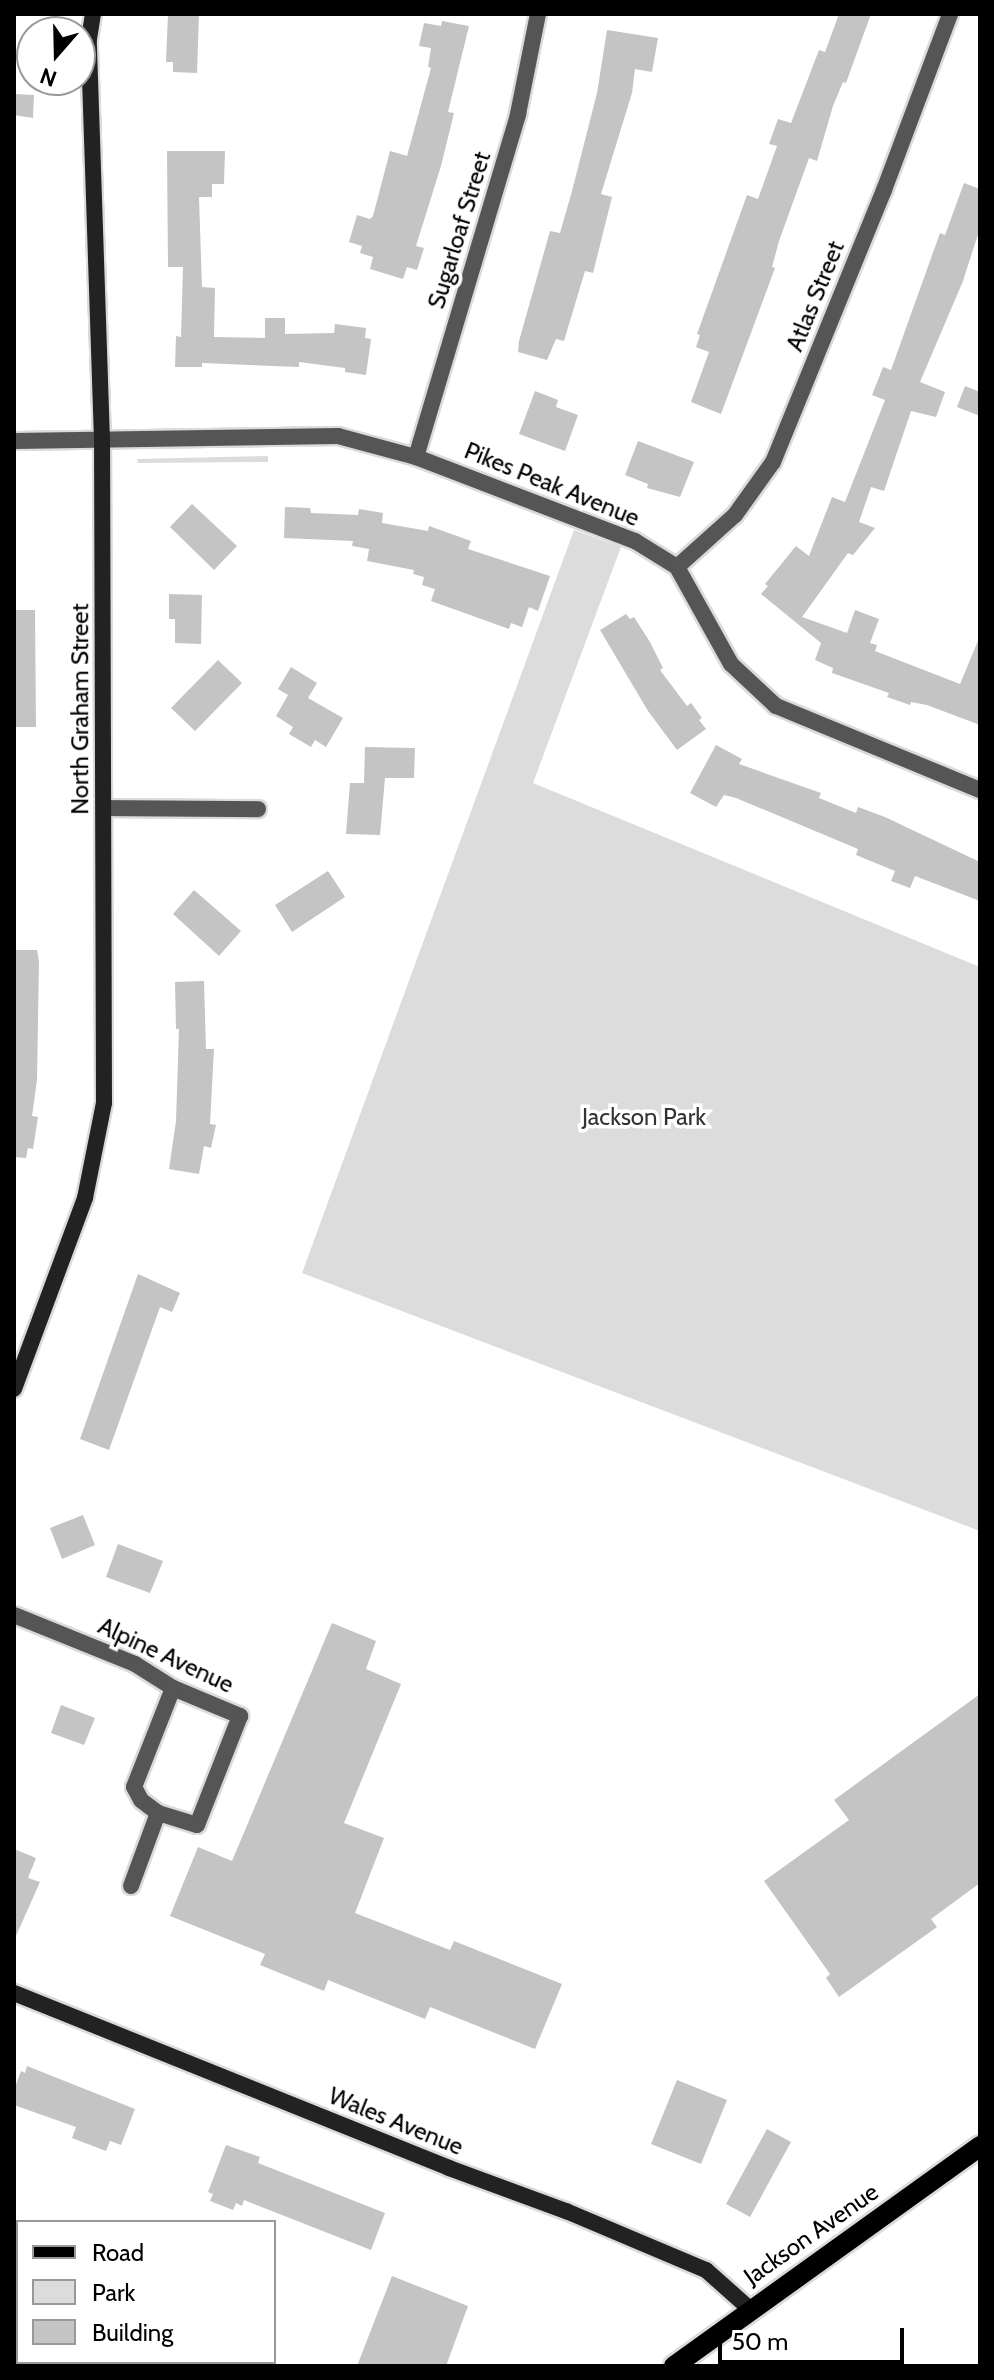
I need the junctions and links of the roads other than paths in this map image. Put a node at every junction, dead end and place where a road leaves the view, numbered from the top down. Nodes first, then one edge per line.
1 (93, 14) edge
2 (538, 14) edge
3 (950, 14) edge
4 (102, 440) junction
5 (14, 441) edge
6 (416, 457) junction
7 (677, 567) junction
8 (980, 790) edge
9 (104, 808) junction
10 (258, 809) dead end
11 (14, 1389) edge
12 (14, 1615) edge
13 (173, 1688) junction
14 (158, 1813) junction
15 (131, 1886) dead end
16 (14, 1993) edge
17 (980, 2146) edge
18 (750, 2309) junction
19 (674, 2366) edge

1 - 4 main road, North Graham Street
2 - 6 street, Sugarloaf Street
3 - 7 street, Atlas Street
4 - 5 street, Pikes Peak Avenue
4 - 6 street, Pikes Peak Avenue
4 - 9 main road, North Graham Street
6 - 7 street, Pikes Peak Avenue
7 - 8 street, Pikes Peak Avenue
9 - 10 street
9 - 11 main road, North Graham Street
12 - 13 street, Alpine Avenue
13 - 14 street
13 - 14 street, Alpine Avenue
14 - 15 street
16 - 18 main road, Wales Avenue
17 - 18 main road, Jackson Avenue
18 - 19 main road, Jackson Avenue

